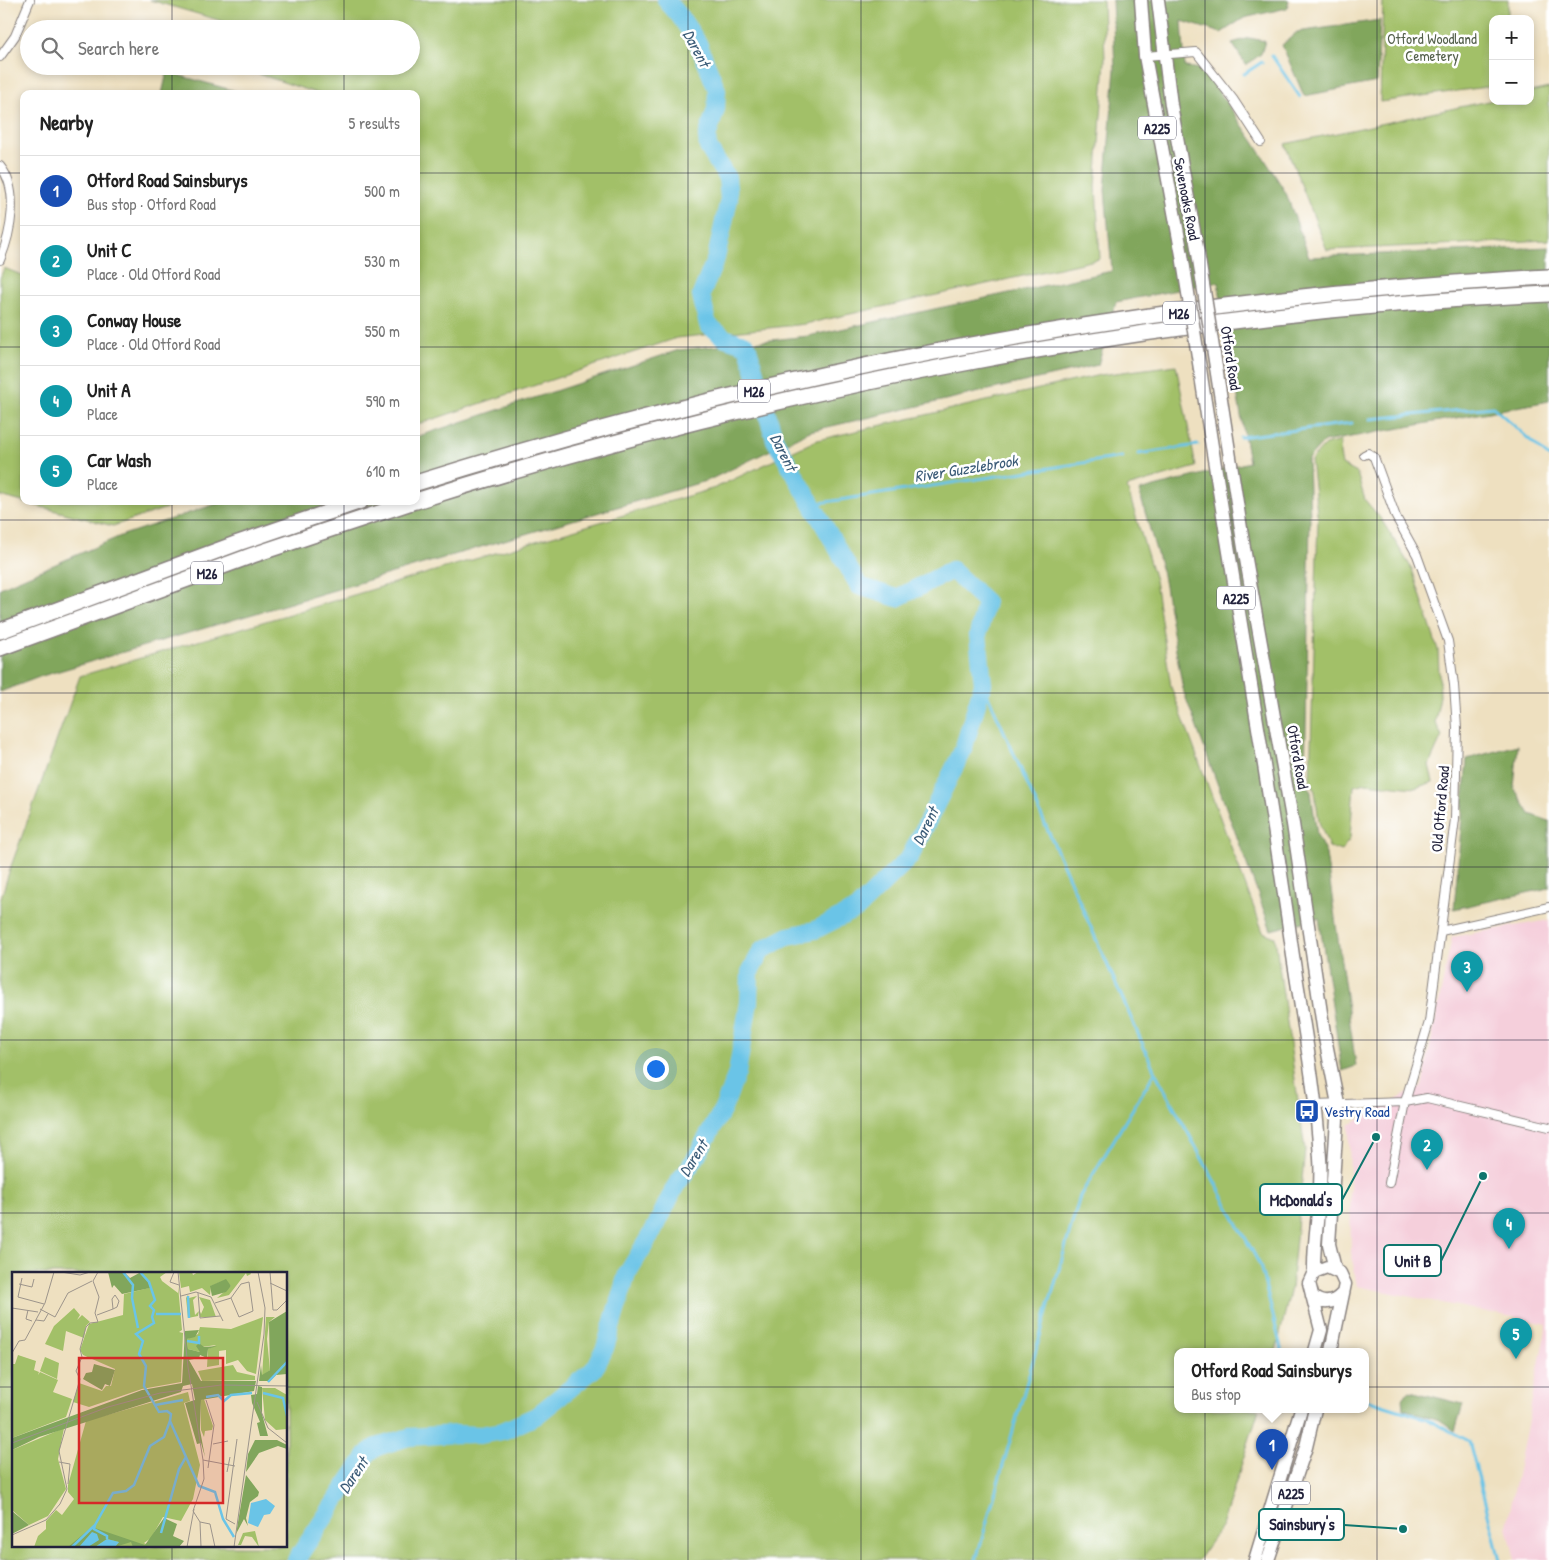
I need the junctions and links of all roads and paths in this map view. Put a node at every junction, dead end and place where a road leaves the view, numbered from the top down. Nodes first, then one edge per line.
1 (30, 0) edge
2 (1141, 0) edge
3 (1158, 0) edge
4 (22, 20) edge
5 (20, 24) edge
6 (1165, 55) junction
7 (1145, 56) junction
8 (0, 57) edge
9 (1261, 142) dead end
10 (0, 166) edge
11 (1198, 253) joint
12 (0, 260) edge
13 (1549, 277) edge
14 (1549, 294) edge
15 (1364, 455) dead end
16 (420, 482) edge
17 (420, 500) edge
18 (348, 505) edge
19 (404, 505) edge
20 (0, 630) edge
21 (0, 648) edge
22 (1549, 907) edge
23 (1441, 931) junction
24 (1405, 1102) junction
25 (1338, 1104) junction
26 (1315, 1105) junction
27 (1549, 1127) edge
28 (1389, 1183) dead end
29 (1335, 1269) junction
30 (1314, 1272) junction
31 (1342, 1294) junction
32 (1312, 1296) junction
33 (1316, 1348) edge
34 (1332, 1348) edge
35 (1300, 1413) edge
36 (1315, 1413) edge
37 (1255, 1560) edge
38 (1268, 1560) edge

1 - 4 street
2 - 7 main road, Sevenoaks Road / A225
3 - 6 main road, Sevenoaks Road / A225
5 - 8 street
6 - 7 street
6 - 9 street
6 - 11 main road, Sevenoaks Road / A225
7 - 26 main road, Sevenoaks Road / A225, bridge
10 - 12 street
11 - 25 main road, Otford Road / A225, bridge
13 - 16 highway, M26
14 - 17 highway, M26
15 - 23 street, Old Otford Road
18 - 20 highway, M26
19 - 21 highway, M26
22 - 23 street
23 - 24 street, Old Otford Road
24 - 25 street
24 - 27 street
24 - 28 street, Old Otford Road
25 - 26 street
25 - 29 main road, Otford Road / A225
26 - 30 main road, A225
29 - 30 main road
29 - 31 main road, Otford Road / A225
30 - 32 main road, A225
31 - 32 main road
31 - 34 main road, Otford Road / A225
32 - 33 main road, A225
35 - 37 main road, A225
36 - 38 main road, A225

